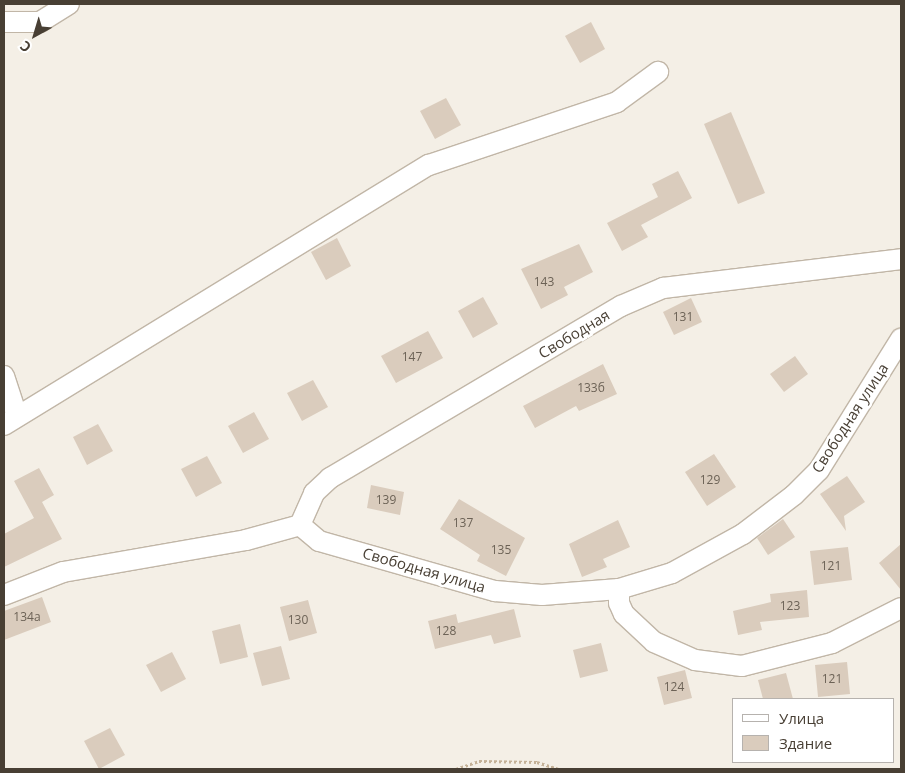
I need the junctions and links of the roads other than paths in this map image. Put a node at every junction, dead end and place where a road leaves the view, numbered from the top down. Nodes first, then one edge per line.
1 (69, 4) edge
2 (4, 22) edge
3 (658, 72) dead end
4 (901, 259) edge
5 (901, 339) edge
6 (4, 376) edge
7 (10, 420) edge
8 (300, 525) junction
9 (619, 589) junction
10 (4, 595) edge
11 (901, 608) edge

1 - 2 street
3 - 7 street
4 - 8 street, Свободная
5 - 9 street, Свободная улица
6 - 7 street
8 - 9 street, Свободная улица
8 - 10 street
9 - 11 street

